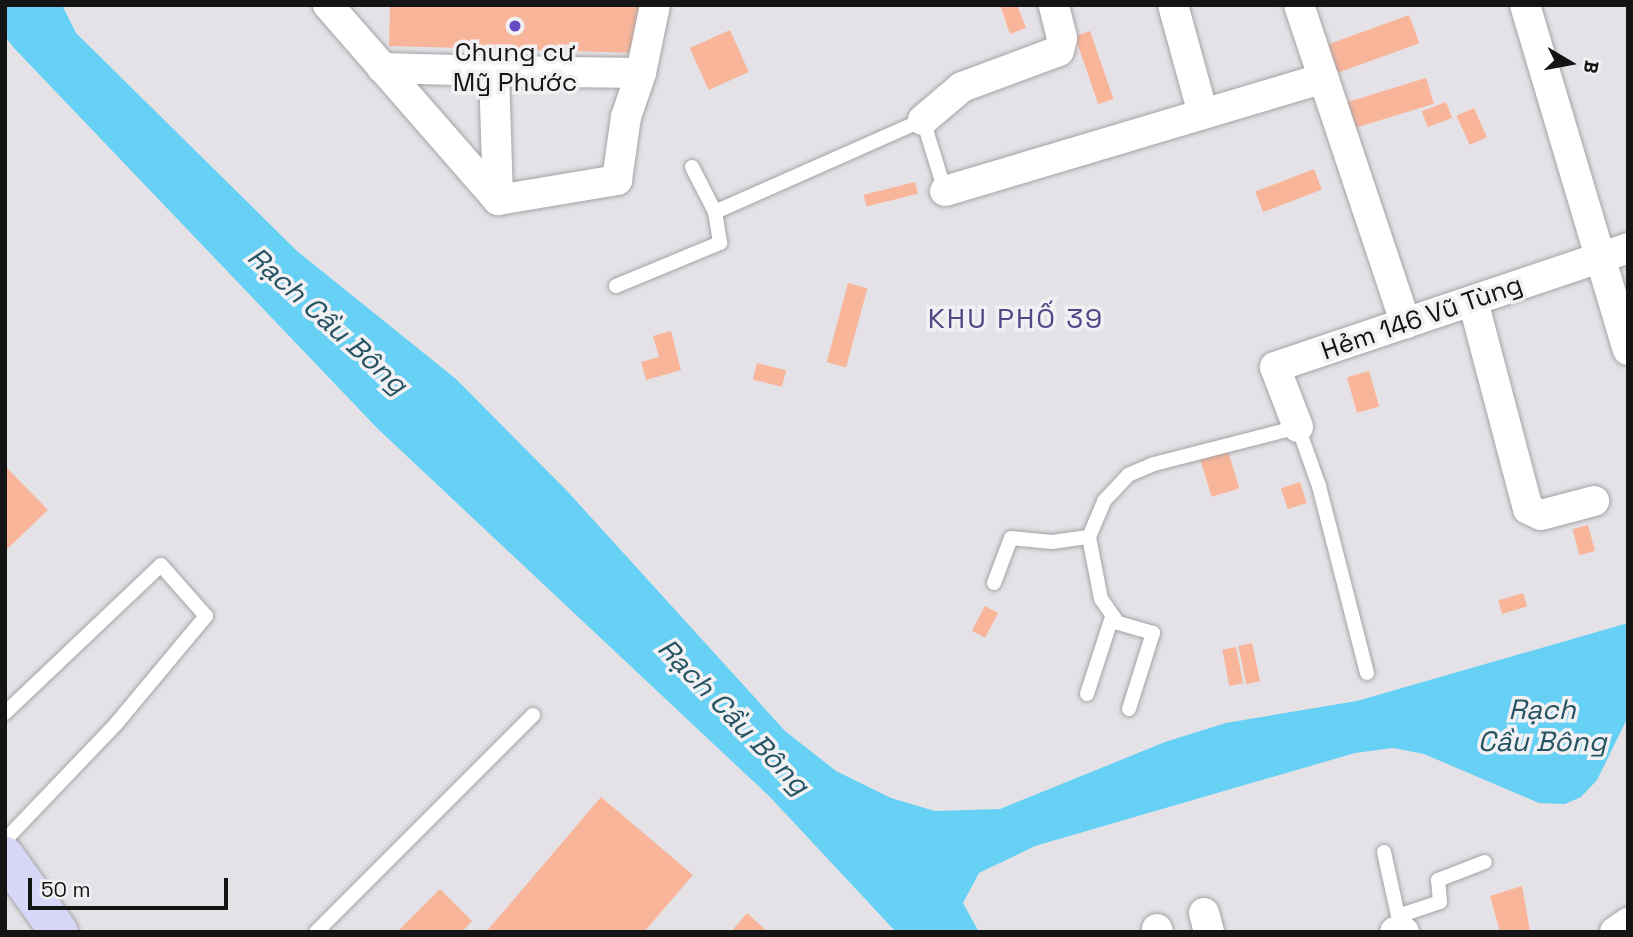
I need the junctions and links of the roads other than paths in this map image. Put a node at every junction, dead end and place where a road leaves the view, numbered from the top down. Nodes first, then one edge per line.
1 (328, 5) edge
2 (655, 5) edge
3 (1054, 5) edge
4 (1173, 5) edge
5 (1299, 5) edge
6 (1525, 5) edge
7 (382, 68) junction
8 (494, 71) junction
9 (641, 73) junction
10 (1324, 78) junction
11 (1203, 114) junction
12 (923, 120) junction
13 (692, 167) dead end
14 (945, 191) joint
15 (498, 200) junction
16 (715, 212) junction
17 (1614, 253) edge
18 (616, 286) dead end
19 (1473, 301) junction
20 (1406, 324) junction
21 (1628, 350) edge
22 (1298, 427) junction
23 (1594, 501) dead end
24 (1089, 537) junction
25 (994, 583) dead end
26 (1112, 617) junction
27 (1367, 673) dead end
28 (1087, 694) dead end
29 (1129, 709) dead end
30 (5, 713) edge
31 (533, 715) dead end
32 (5, 840) edge
33 (1384, 852) dead end
34 (5, 856) edge
35 (1485, 863) dead end
36 (1628, 923) edge
37 (1400, 927) edge
38 (59, 932) edge
39 (316, 932) edge
40 (1615, 932) edge

1 - 7 street
2 - 9 street
3 - 12 street
4 - 11 street
5 - 10 street
6 - 17 street
7 - 8 street
7 - 15 street
8 - 9 street
8 - 15 street
9 - 15 street
10 - 11 street
10 - 20 street
11 - 14 street
12 - 14 lane
12 - 16 lane
13 - 16 lane
16 - 18 lane
17 - 19 street, Hẻm 146 Vũ Tùng
17 - 21 street
19 - 20 street, Hẻm 146 Vũ Tùng
19 - 23 street
20 - 22 street, Hẻm 146 Vũ Tùng
22 - 24 lane
22 - 27 lane
24 - 25 lane
24 - 26 lane
26 - 28 lane
26 - 29 lane
30 - 32 lane
31 - 39 lane
33 - 37 lane
34 - 38 main road
35 - 37 lane
36 - 40 street

